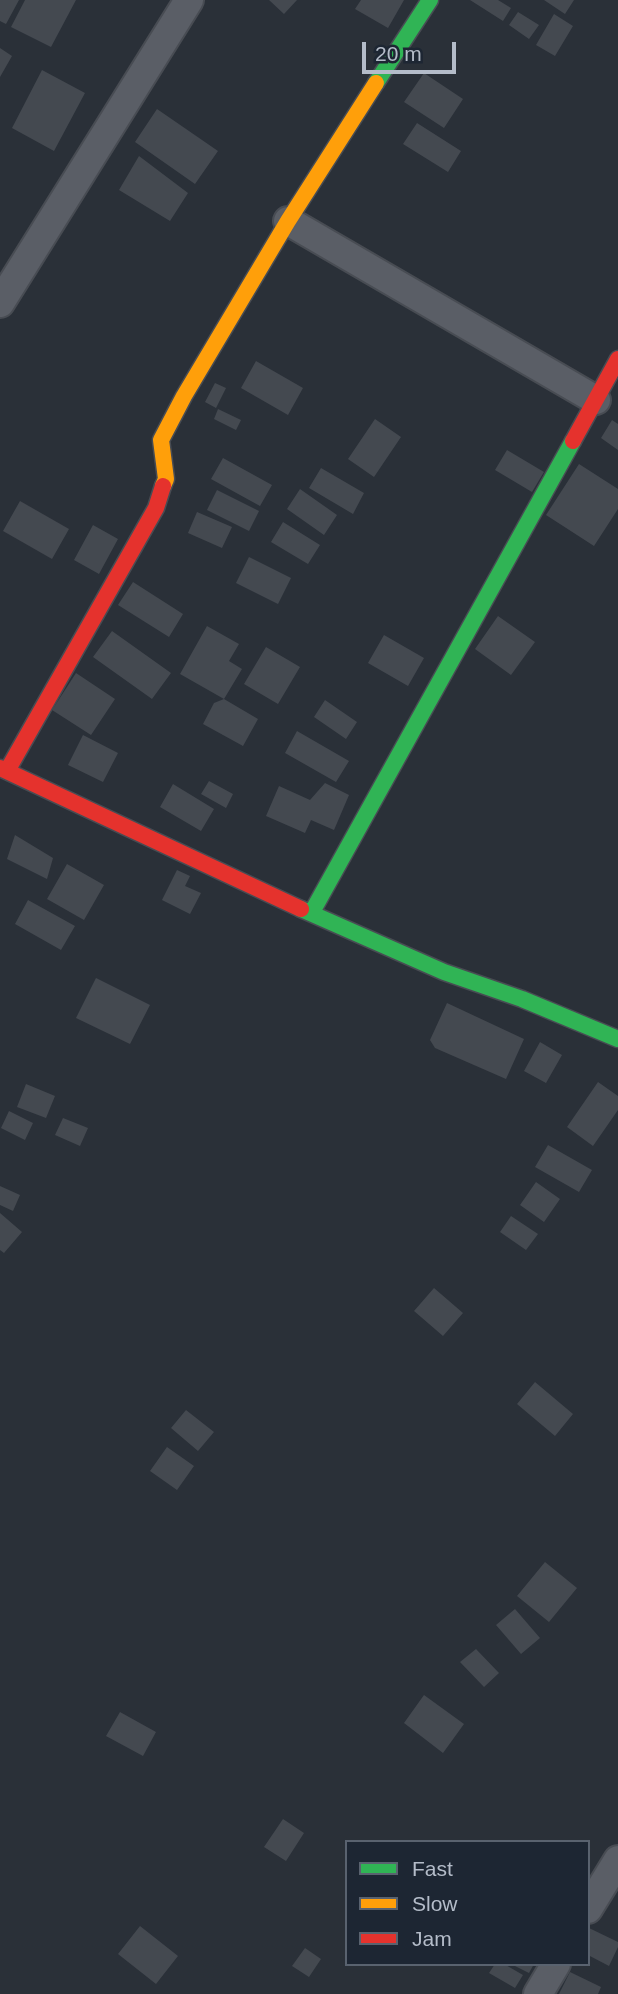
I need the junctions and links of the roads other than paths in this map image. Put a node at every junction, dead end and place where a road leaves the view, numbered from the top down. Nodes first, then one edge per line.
1 (189, 0) edge
2 (430, 0) edge
3 (288, 221) junction
4 (0, 303) edge
5 (618, 359) edge
6 (596, 400) junction
7 (4, 770) edge
8 (312, 912) junction
9 (618, 1039) edge
10 (618, 1860) edge
11 (590, 1906) edge
12 (555, 1966) edge
13 (538, 1994) edge

1 - 4 street
2 - 3 street
3 - 6 street
3 - 7 street
5 - 6 street
6 - 8 street
7 - 8 street
8 - 9 street
10 - 11 street
12 - 13 street

